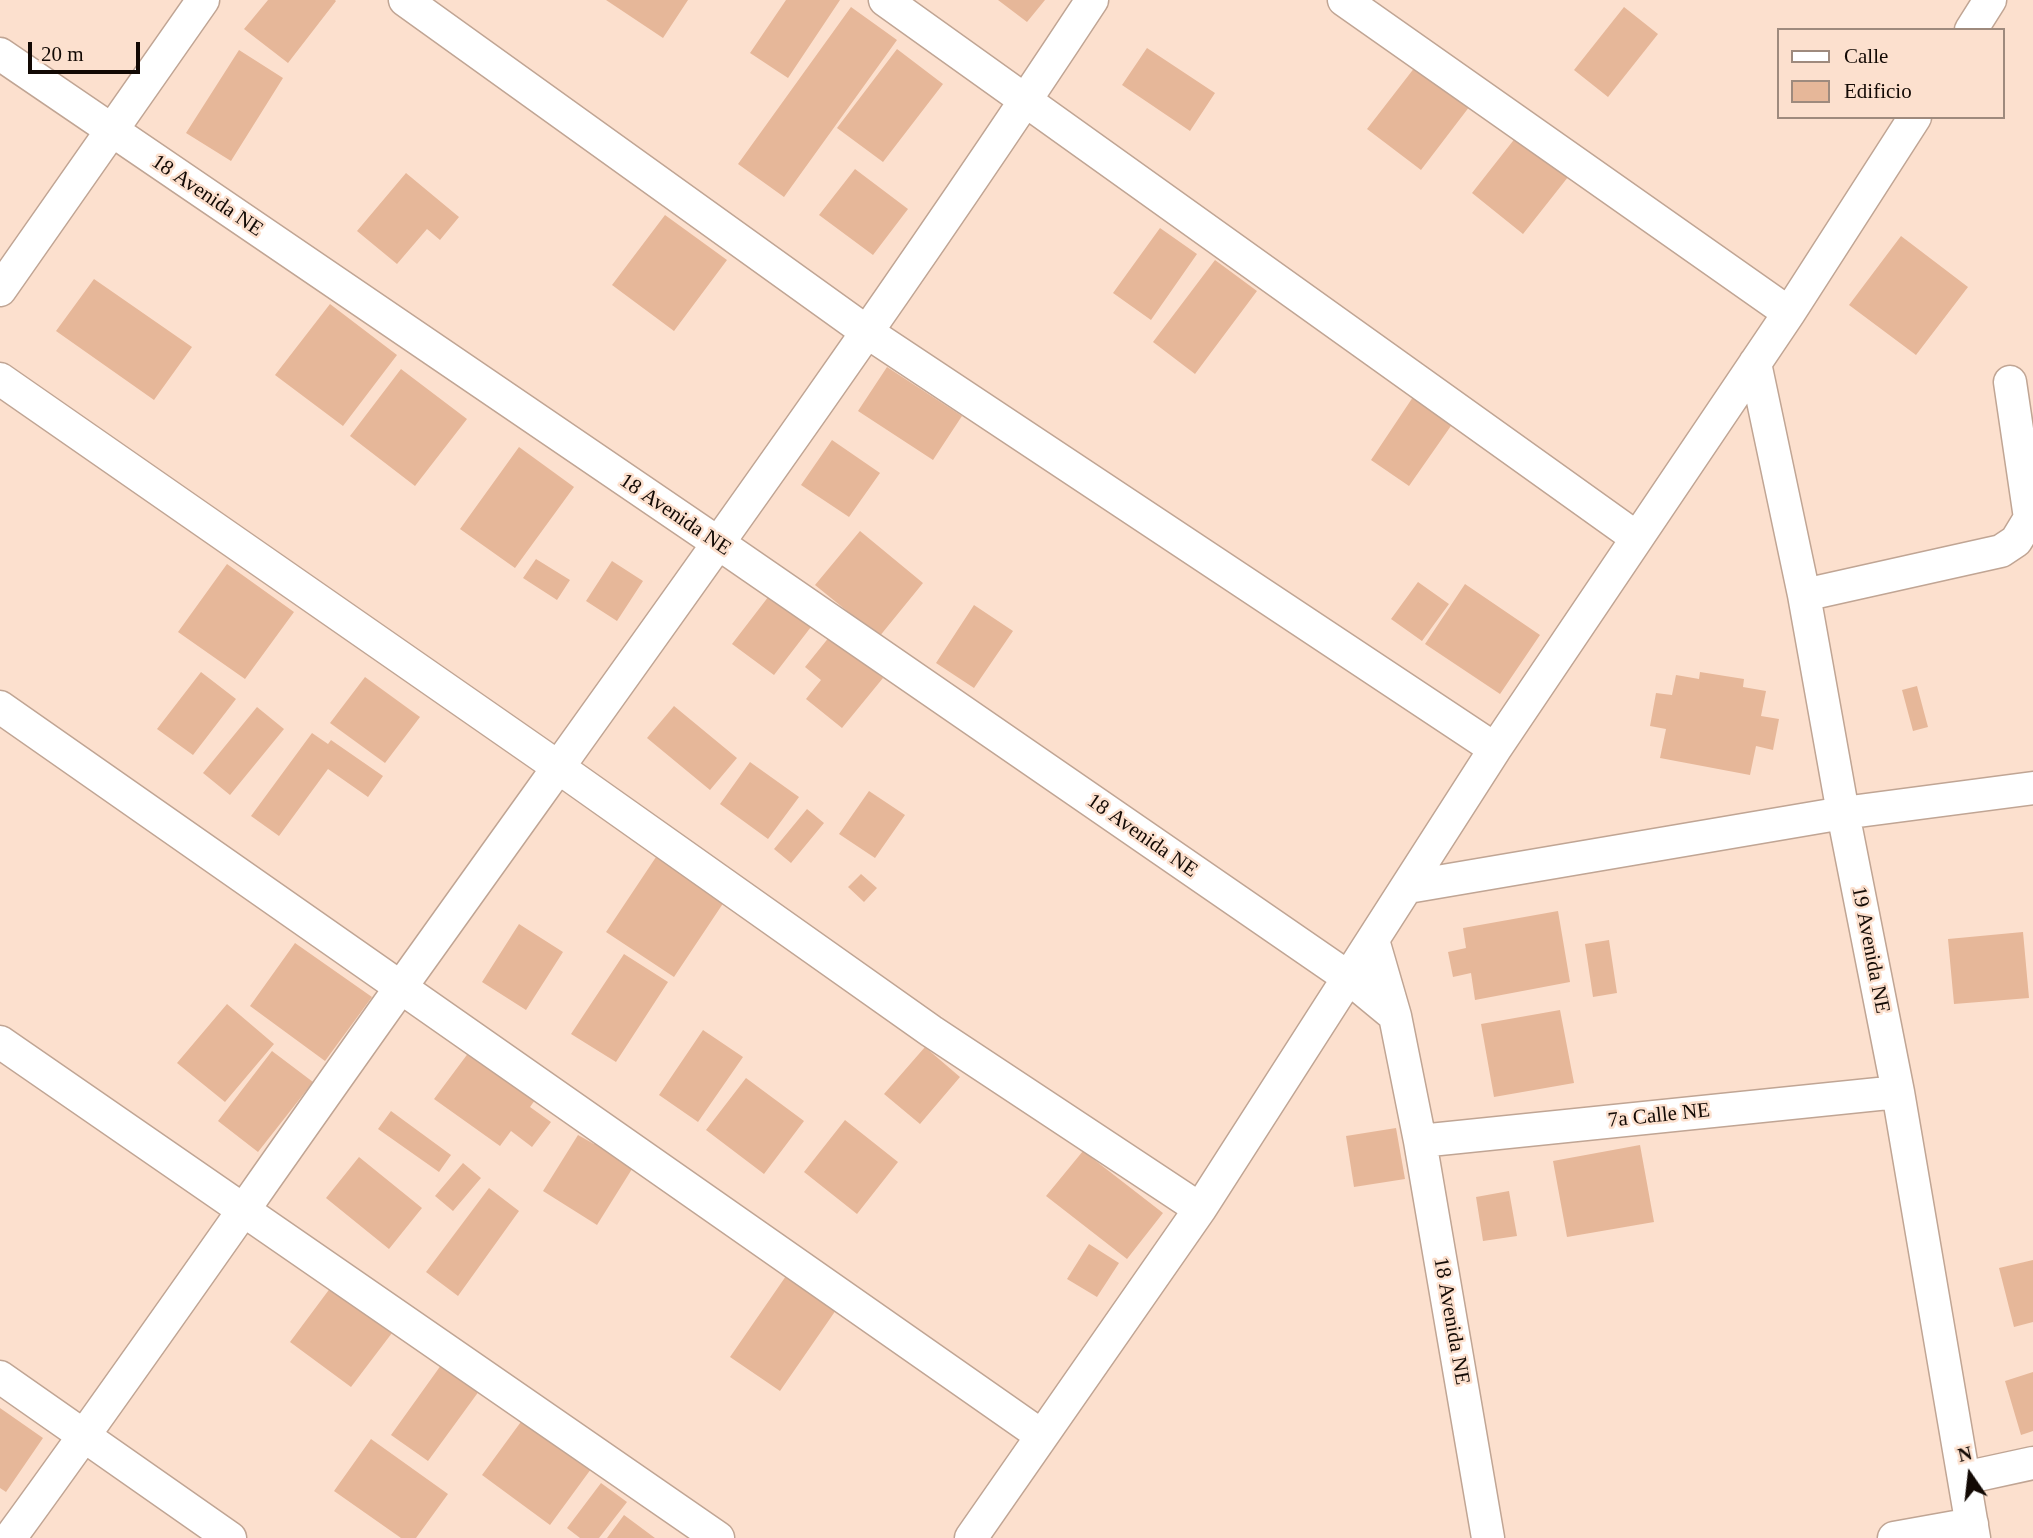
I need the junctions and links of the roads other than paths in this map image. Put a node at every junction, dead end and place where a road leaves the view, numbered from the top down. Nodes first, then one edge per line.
1 (203, 0) edge
2 (405, 0) edge
3 (885, 0) edge
4 (1092, 0) edge
5 (1344, 0) edge
6 (1990, 0) edge
7 (1972, 28) edge
8 (0, 54) edge
9 (1027, 100) junction
10 (1914, 119) edge
11 (111, 131) junction
12 (0, 290) edge
13 (1789, 313) junction
14 (867, 332) junction
15 (1755, 363) junction
16 (0, 379) edge
17 (2010, 382) dead end
18 (1637, 538) junction
19 (718, 543) junction
20 (1804, 595) junction
21 (0, 707) edge
22 (1495, 749) junction
23 (558, 767) junction
24 (2033, 788) edge
25 (1843, 813) junction
26 (1408, 887) junction
27 (1373, 940) junction
28 (1349, 978) junction
29 (400, 987) junction
30 (1395, 1016) junction
31 (0, 1042) edge
32 (1898, 1092) junction
33 (1420, 1141) junction
34 (242, 1209) junction
35 (1200, 1209) junction
36 (0, 1377) edge
37 (84, 1436) junction
38 (1042, 1436) junction
39 (2033, 1463) edge
40 (1965, 1478) junction
41 (983, 1530) edge
42 (1973, 1531) edge
43 (10, 1538) edge
44 (230, 1538) edge
45 (718, 1538) edge
46 (1488, 1538) edge
47 (1894, 1538) edge

1 - 11 street
2 - 14 street
3 - 9 street
4 - 9 street
5 - 13 street
6 - 7 street
8 - 11 street, 18 Avenida NE
9 - 14 street
9 - 18 street
10 - 13 street
11 - 12 street
11 - 19 street, 18 Avenida NE
13 - 15 street
14 - 19 street
14 - 22 street
15 - 18 street
15 - 20 street, 19 Avenida NE
16 - 23 street
17 - 20 street
18 - 22 street
19 - 23 street
19 - 28 street, 18 Avenida NE
20 - 25 street, 19 Avenida NE
21 - 29 street
22 - 26 street
23 - 29 street
23 - 35 street
24 - 25 street
25 - 26 street
25 - 32 street, 19 Avenida NE
26 - 27 street
27 - 28 street
27 - 30 street, 18 Avenida NE
28 - 30 street, 18 Avenida NE
28 - 35 street
29 - 34 street
29 - 38 street
30 - 33 street, 18 Avenida NE
31 - 34 street
32 - 33 street, 7a Calle NE
32 - 40 street, 19 Avenida NE
33 - 46 street, 18 Avenida NE
34 - 37 street
34 - 45 street
35 - 38 street
36 - 37 street
37 - 43 street
37 - 44 street
38 - 41 street
39 - 40 street
40 - 42 street, 19 Avenida NE
42 - 47 street

